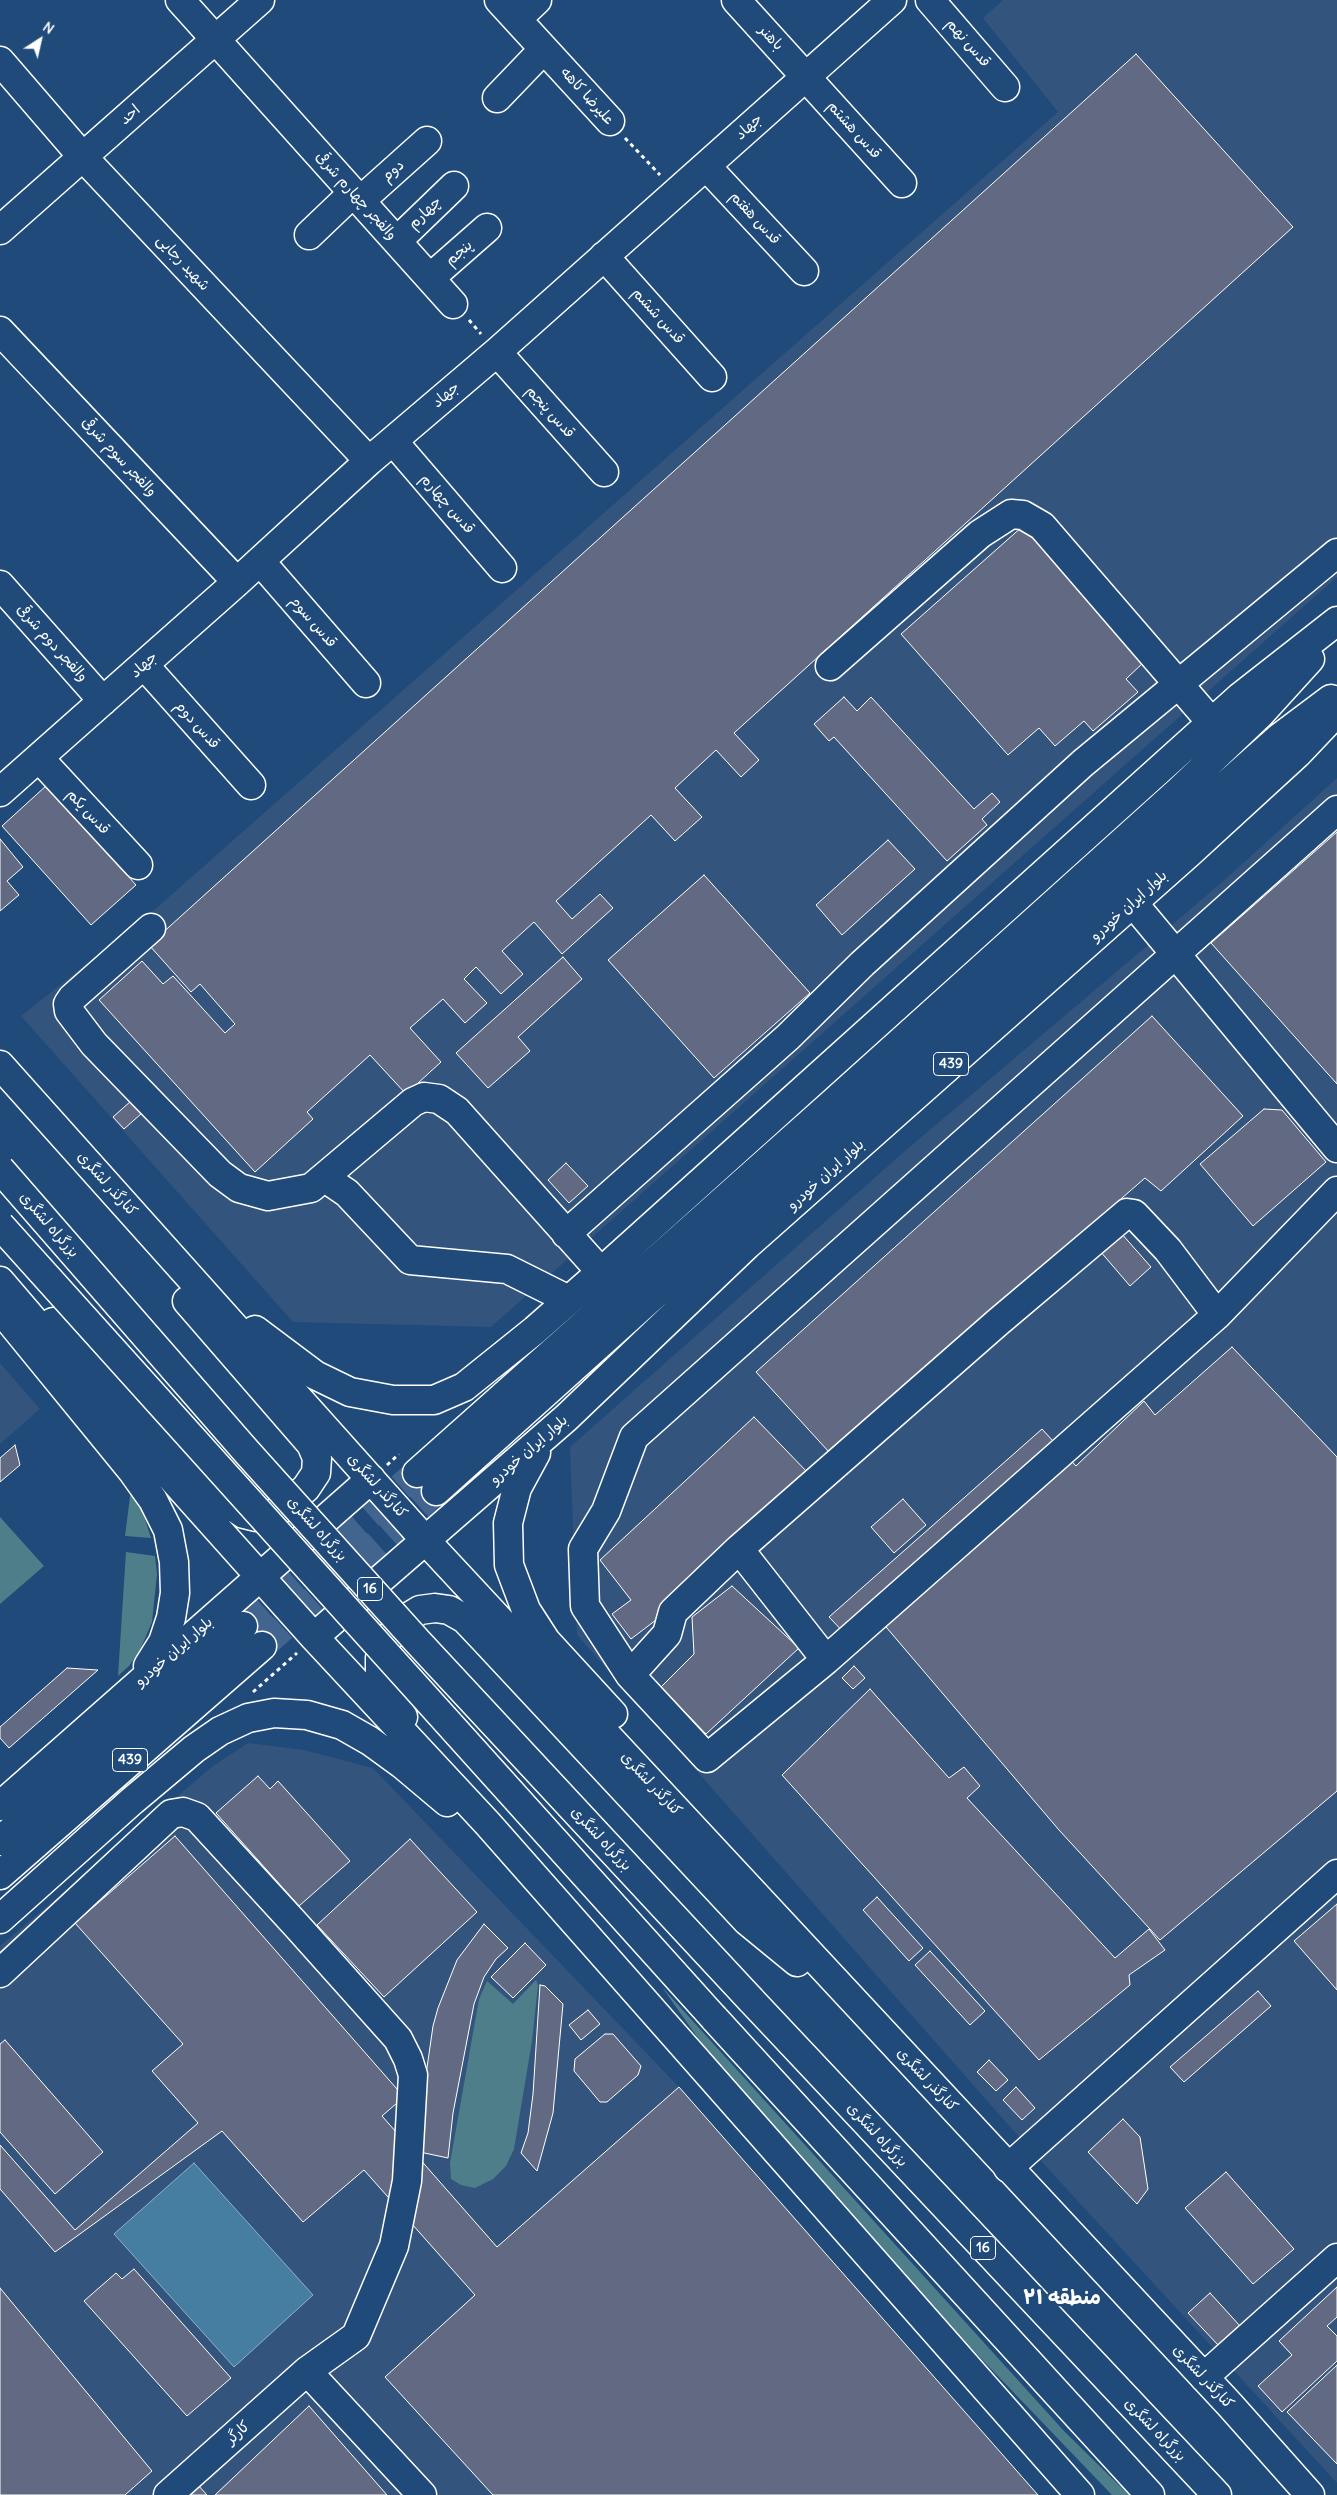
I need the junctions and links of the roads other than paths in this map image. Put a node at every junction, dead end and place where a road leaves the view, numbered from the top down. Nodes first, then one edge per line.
1 (180, 0) edge
2 (260, 0) edge
3 (537, 0) edge
4 (736, 0) edge
5 (892, 0) edge
6 (930, 0) edge
7 (508, 10) edge
8 (215, 40) junction
9 (544, 49) junction
10 (0, 61) edge
11 (806, 76) junction
12 (1006, 86) dead end
13 (497, 98) dead end
14 (610, 121) road end
15 (427, 140) dead end
16 (82, 156) junction
17 (706, 166) junction
18 (902, 183) dead end
19 (454, 186) dead end
20 (356, 197) junction
21 (487, 228) dead end
22 (0, 230) edge
23 (309, 235) dead end
24 (397, 241) junction
25 (604, 256) junction
26 (804, 271) dead end
27 (430, 278) junction
28 (454, 304) road end
29 (0, 332) edge
30 (497, 352) junction
31 (712, 377) dead end
32 (393, 441) junction
33 (369, 461) junction
34 (604, 472) dead end
35 (1337, 553) edge
36 (260, 562) junction
37 (502, 568) dead end
38 (237, 582) junction
39 (0, 585) edge
40 (1337, 621) edge
41 (1337, 630) edge
42 (144, 665) junction
43 (830, 666) dead end
44 (366, 683) dead end
45 (1178, 684) junction
46 (1337, 694) edge
47 (103, 701) junction
48 (1337, 712) edge
49 (1212, 723) junction
50 (39, 758) junction
51 (251, 785) dead end
52 (0, 792) edge
53 (1337, 810) edge
54 (138, 865) dead end
55 (1133, 903) junction
56 (151, 928) dead end
57 (1031, 941) junction
58 (1175, 953) junction
59 (0, 1065) edge
60 (1337, 1148) edge
61 (0, 1169) edge
62 (325, 1178) junction
63 (108, 1185) junction
64 (1337, 1191) edge
65 (0, 1225) edge
66 (566, 1234) junction
67 (601, 1272) junction
68 (194, 1281) junction
69 (2, 1291) edge
70 (570, 1300) junction
71 (1217, 1315) junction
72 (566, 1418) junction
73 (371, 1479) junction
74 (427, 1482) tunnel mouth
75 (426, 1541) junction
76 (739, 1549) junction
77 (260, 1577) junction
78 (243, 1626) tunnel mouth
79 (314, 1637) junction
80 (262, 1646) tunnel mouth
81 (826, 1660) junction
82 (630, 1675) junction
83 (125, 1694) junction
84 (0, 1806) edge
85 (488, 1824) junction
86 (0, 1840) edge
87 (1337, 1874) edge
88 (0, 1875) edge
89 (550, 1894) junction
90 (0, 1919) edge
91 (0, 1973) edge
92 (883, 2033) junction
93 (1008, 2168) junction
94 (1337, 2258) edge
95 (307, 2371) junction
96 (1204, 2377) junction
97 (1230, 2405) junction
98 (168, 2495) edge
99 (422, 2495) edge
100 (1080, 2495) edge
101 (1150, 2495) edge
102 (1217, 2495) edge
103 (1294, 2495) edge
104 (1310, 2495) edge

1 - 8 main road, والفجر چهارم شرقی
2 - 8 main road, احد
3 - 7 main road
4 - 11 main road, باهنر
5 - 11 main road, جهاد
6 - 12 main road, قدس نهم
7 - 9 main road, علیرضا کاهه
8 - 16 main road, احد
8 - 20 main road, والفجر چهارم شرقی
9 - 13 main road
9 - 14 main road, علیرضا کاهه
10 - 16 main road, شهید رجایی
11 - 17 main road, جهاد
11 - 18 main road, قدس هشتم
15 - 20 main road, دوم
16 - 22 main road, احد
16 - 33 main road, شهید رجایی
17 - 25 main road, جهاد
17 - 26 main road, قدس هفتم
19 - 24 main road, چهارم
20 - 23 main road, دوم
20 - 24 main road, والفجر چهارم شرقی
21 - 27 main road, پنجم
24 - 27 main road, والفجر چهارم شرقی
25 - 30 main road, جهاد
25 - 31 main road, قدس ششم
27 - 28 main road, والفجر چهارم شرقی
29 - 38 main road, والفجر سوم شرقی
30 - 32 main road, جهاد
30 - 34 main road, قدس پنجم
32 - 33 main road, جهاد
32 - 37 main road, قدس چهارم
33 - 36 main road, جهاد
35 - 45 main road
36 - 38 main road, جهاد
36 - 44 main road, قدس سوم
38 - 42 main road, جهاد
39 - 47 main road, والفجر دوم شرقی
40 - 49 main road
41 - 57 main road, بلوار ایران خودرو
42 - 47 main road, جهاد
42 - 51 main road, قدس دوم
43 - 45 main road
45 - 49 main road
45 - 66 main road
46 - 57 main road, بلوار ایران خودرو
47 - 50 main road, جهاد
48 - 55 main road, بلوار ایران خودرو / 439
49 - 67 main road
50 - 52 main road, جهاد
50 - 54 main road, قدس یکم
53 - 58 main road
55 - 58 main road
55 - 72 main road, بلوار ایران خودرو / 439
56 - 62 main road
57 - 74 main road, بلوار ایران خودرو
58 - 60 main road
58 - 82 main road
59 - 63 main road, کنارگذر لشگری
61 - 102 main road, بزرگراه لشگری / 16, bridge
62 - 66 main road
62 - 70 main road
63 - 68 main road, کنارگذر لشگری
63 - 69 main road
64 - 71 main road
65 - 101 main road, 16, bridge
66 - 67 main road
67 - 70 main road
68 - 70 main road
68 - 73 main road, کنارگذر لشگری
69 - 77 main road
69 - 83 main road
71 - 76 main road
71 - 81 main road
72 - 75 main road, بلوار ایران خودرو / 439
72 - 92 main road
73 - 75 main road, کنارگذر لشگری
73 - 77 main road, بلوار ایران خودرو
75 - 79 main road, بلوار ایران خودرو / 439
75 - 92 main road, کنارگذر لشگری
76 - 81 main road
76 - 82 main road
77 - 79 main road
77 - 83 main road, بلوار ایران خودرو
78 - 86 main road, بلوار ایران خودرو / 439
79 - 85 main road
80 - 88 main road, 439
81 - 82 main road
83 - 84 main road, بلوار ایران خودرو
85 - 89 main road
85 - 92 main road
87 - 93 main road
89 - 90 main road
89 - 100 main road
91 - 95 main road, کارگر
92 - 93 main road, کنارگذر لشگری
93 - 96 main road, کنارگذر لشگری
94 - 96 main road
95 - 98 main road, کارگر
95 - 99 main road
96 - 97 main road, کنارگذر لشگری
97 - 103 main road
97 - 104 main road, کنارگذر لشگری

